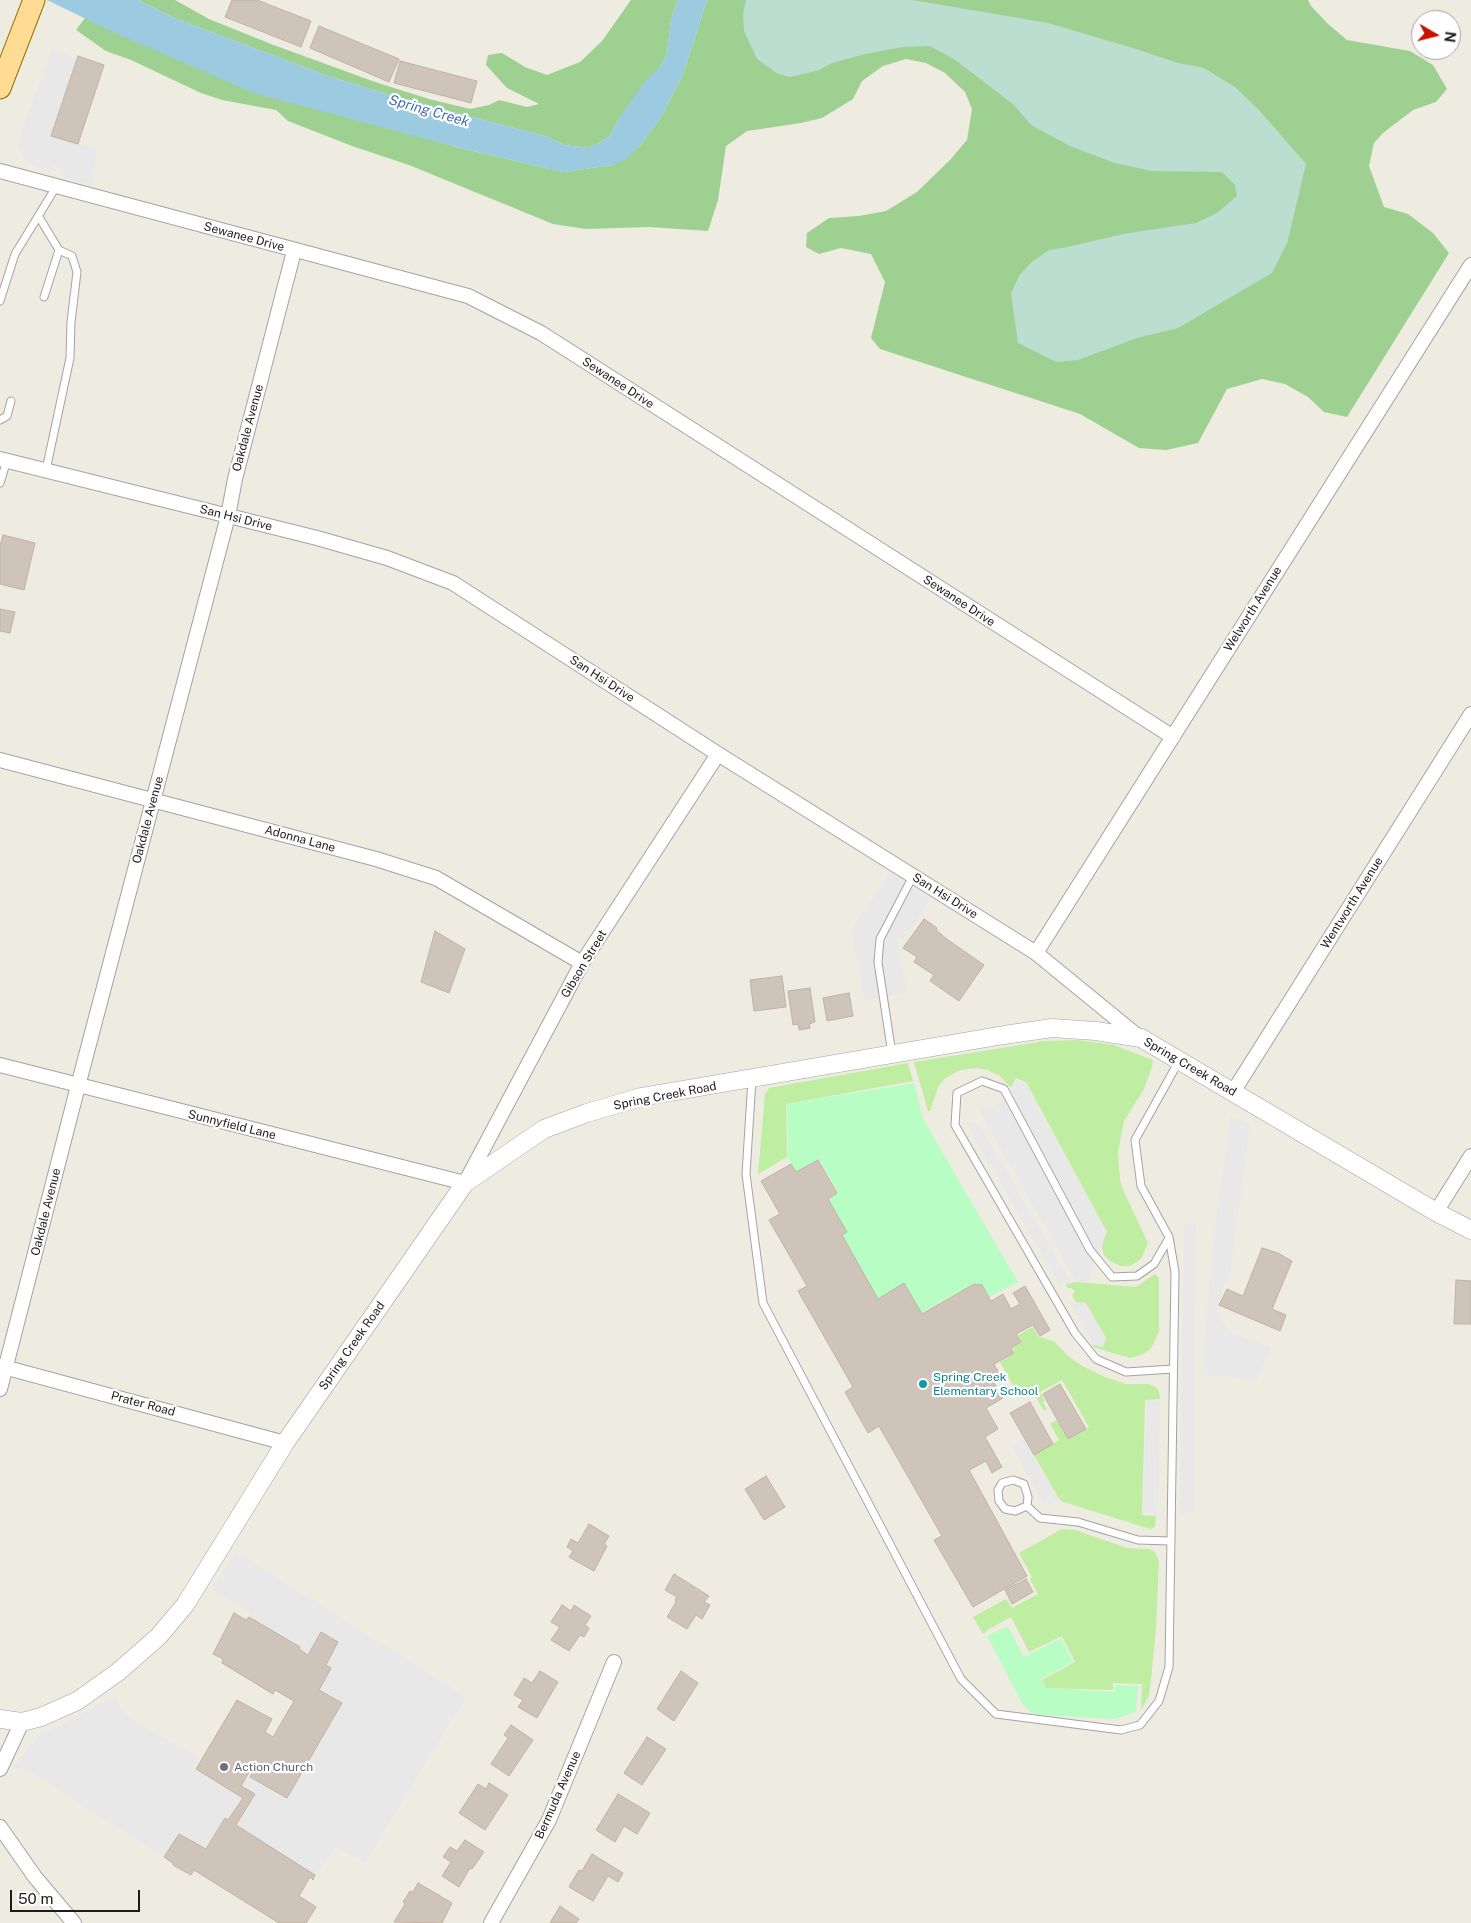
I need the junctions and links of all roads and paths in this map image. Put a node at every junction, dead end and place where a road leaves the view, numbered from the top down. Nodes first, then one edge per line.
1 (32, 3) edge
2 (0, 88) edge
3 (0, 171) edge
4 (56, 187) junction
5 (39, 217) junction
6 (59, 250) junction
7 (294, 251) junction
8 (1471, 265) edge
9 (44, 297) dead end
10 (0, 301) edge
11 (12, 401) dead end
12 (0, 420) edge
13 (3, 459) edge
14 (46, 470) junction
15 (0, 483) edge
16 (228, 516) junction
17 (1471, 714) edge
18 (1173, 737) junction
19 (718, 754) junction
20 (0, 760) edge
21 (154, 800) junction
22 (914, 876) junction
23 (1036, 953) junction
24 (582, 963) junction
25 (1140, 1038) junction
26 (892, 1055) junction
27 (1179, 1061) junction
28 (0, 1065) edge
29 (752, 1079) junction
30 (78, 1086) junction
31 (1233, 1092) junction
32 (1471, 1156) edge
33 (465, 1183) junction
34 (1436, 1212) junction
35 (1471, 1230) edge
36 (1169, 1237) junction
37 (3, 1367) edge
38 (1173, 1369) junction
39 (0, 1389) edge
40 (286, 1443) junction
41 (1027, 1506) junction
42 (1170, 1541) junction
43 (614, 1662) dead end
44 (0, 1719) edge
45 (22, 1722) junction
46 (0, 1769) edge
47 (0, 1827) edge
48 (74, 1923) edge
49 (491, 1923) edge

1 - 2 main road
3 - 4 street, Sewanee Drive
4 - 5 lane
4 - 7 street, Sewanee Drive
5 - 6 lane
5 - 10 lane
6 - 9 lane
6 - 14 lane
7 - 16 street, Oakdale Avenue
7 - 18 street, Sewanee Drive
8 - 18 street, Welworth Avenue
11 - 12 lane
13 - 14 street, San Hsi Drive
13 - 15 lane
14 - 16 street, San Hsi Drive
16 - 19 street, San Hsi Drive
16 - 21 street, Oakdale Avenue
17 - 31 street, Wentworth Avenue
18 - 23 street, Welworth Avenue
19 - 22 street, San Hsi Drive
19 - 24 street, Gibson Street
20 - 21 street, Adonna Lane
21 - 24 street, Adonna Lane
21 - 30 street, Oakdale Avenue
22 - 23 street, San Hsi Drive
22 - 26 lane
23 - 25 street, San Hsi Drive
24 - 33 street, Gibson Street
25 - 26 street, Spring Creek Road
25 - 27 street, Spring Creek Road
26 - 29 street, Spring Creek Road
27 - 31 street, Spring Creek Road
27 - 36 lane
28 - 30 street, Sunnyfield Lane
29 - 33 street, Spring Creek Road
29 - 42 lane
30 - 33 street, Sunnyfield Lane
30 - 37 street, Oakdale Avenue
31 - 34 street, Spring Creek Road
32 - 34 street
33 - 40 street, Spring Creek Road
34 - 35 street, Spring Creek Road
36 - 38 lane
36 - 38 lane
37 - 39 street, Oakdale Avenue
37 - 40 street, Prater Road
38 - 42 lane
40 - 45 street, Spring Creek Road
41 - 41 lane
41 - 42 lane
43 - 49 street, Bermuda Avenue
44 - 45 street, Spring Creek Road
45 - 46 street
47 - 48 street

